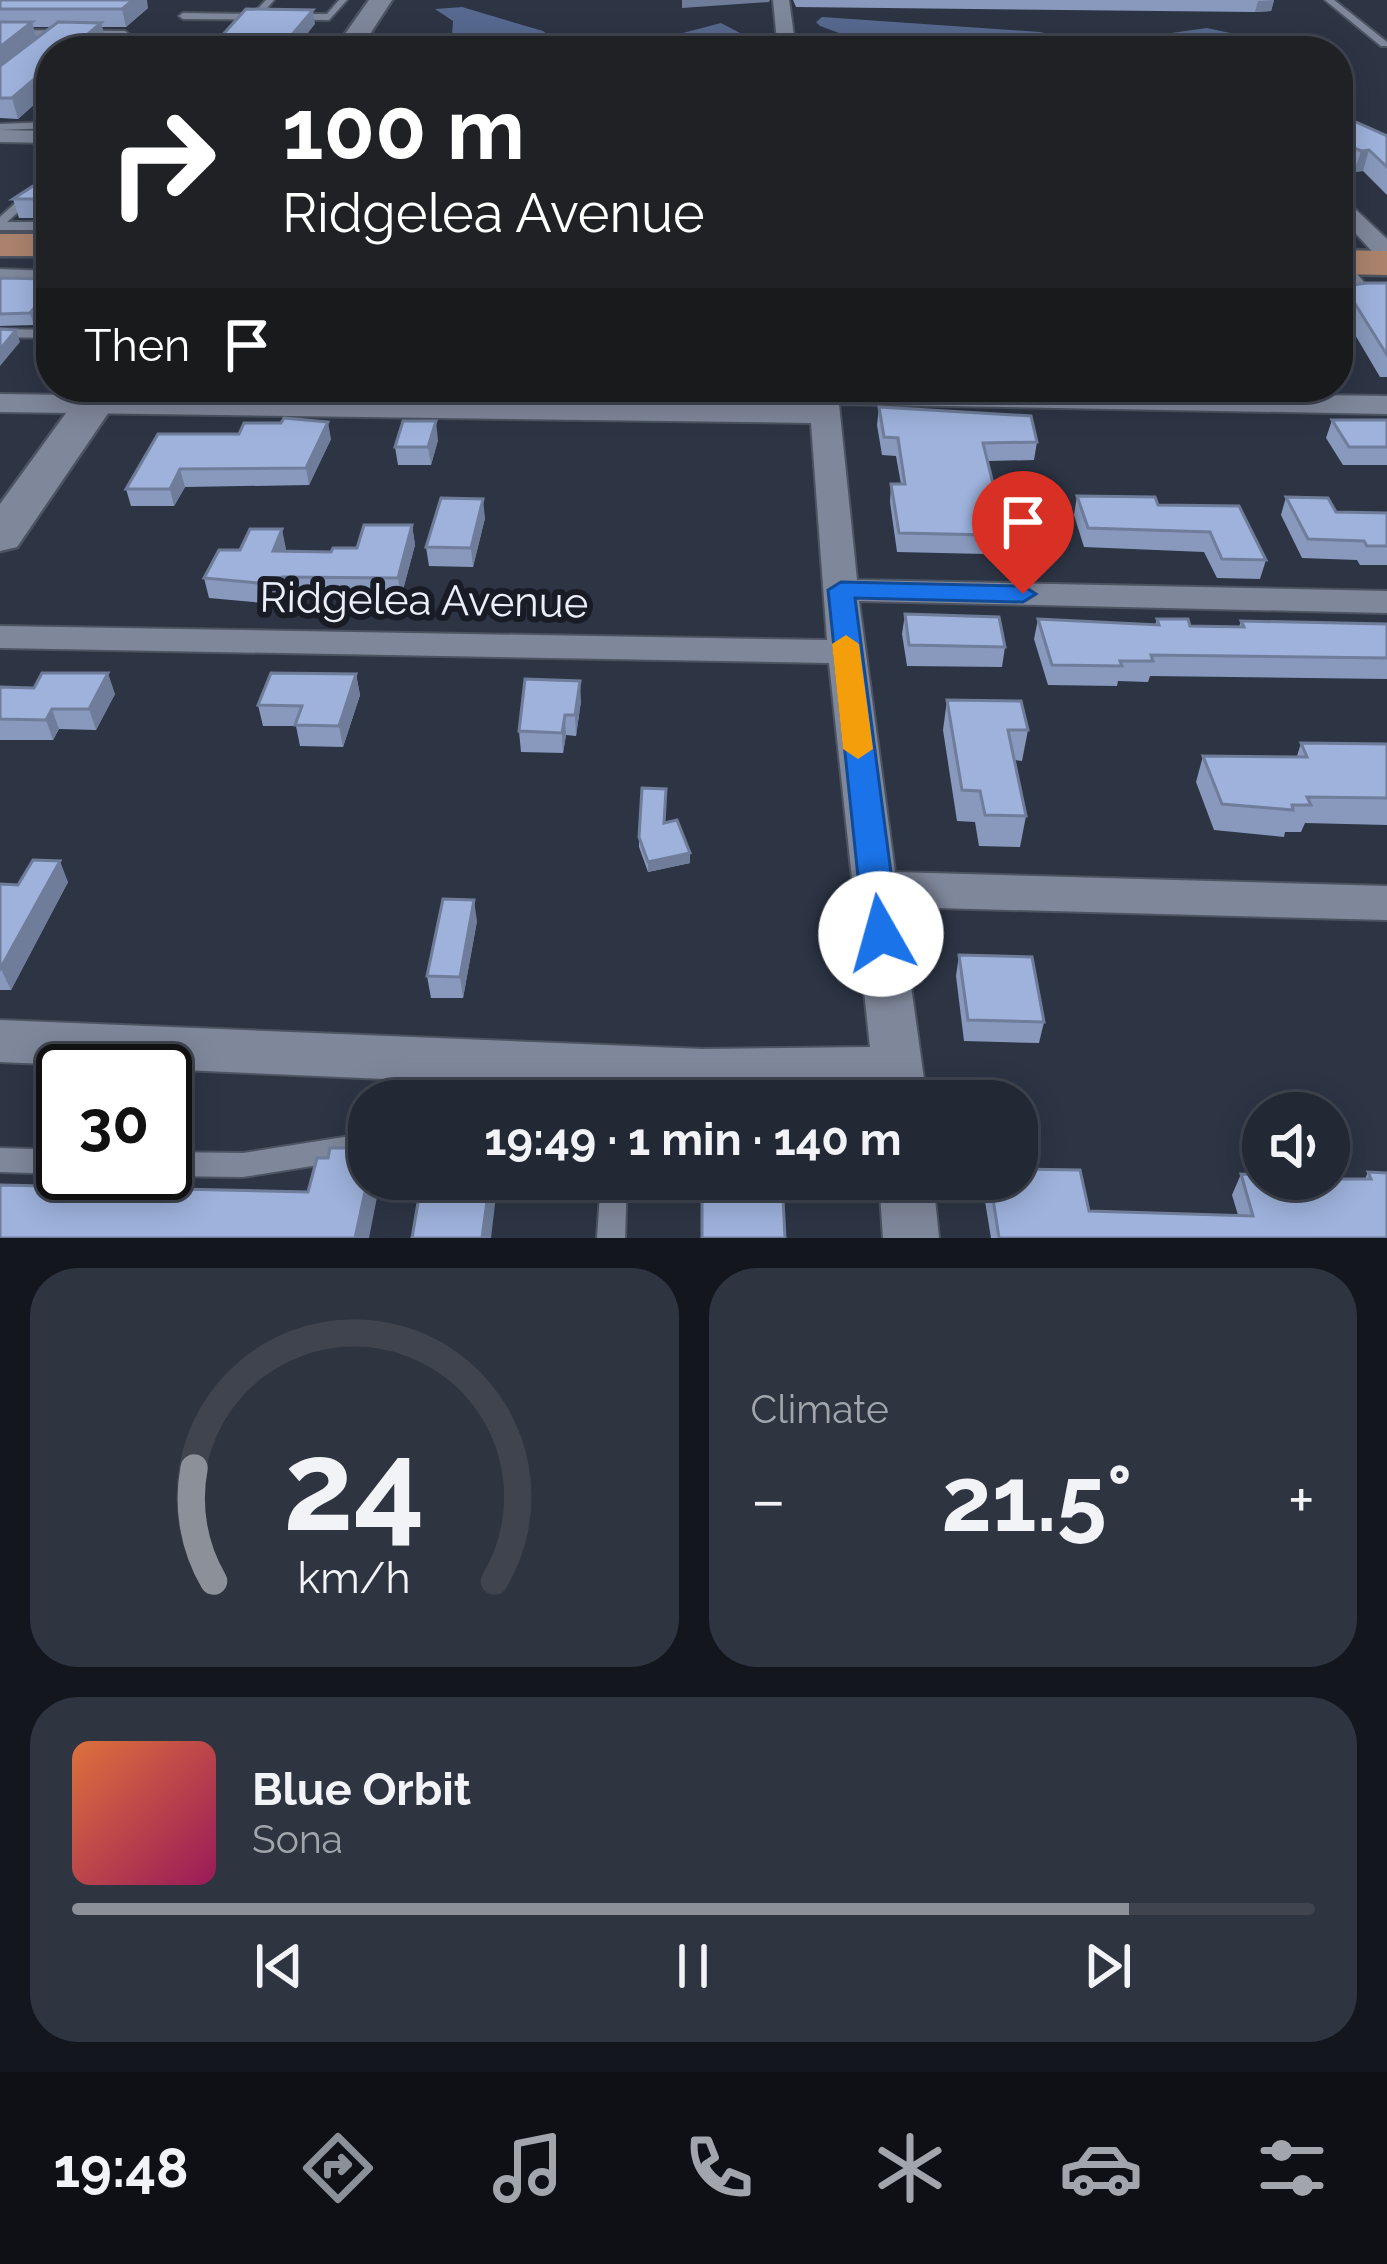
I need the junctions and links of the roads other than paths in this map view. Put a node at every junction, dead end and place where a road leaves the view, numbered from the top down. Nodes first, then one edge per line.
1 (270, 0) edge
2 (343, 0) edge
3 (381, 0) edge
4 (781, 0) edge
5 (1329, 0) edge
6 (183, 16) dead end
7 (255, 16) junction
8 (345, 29) edge
9 (0, 33) edge
10 (59, 34) junction
11 (56, 36) edge
12 (123, 36) edge
13 (785, 36) edge
14 (1384, 44) dead end
15 (36, 113) edge
16 (24, 124) junction
17 (36, 124) edge
18 (1, 128) edge
19 (36, 134) edge
20 (36, 196) edge
21 (1353, 216) edge
22 (0, 225) edge
23 (36, 226) edge
24 (0, 245) edge
25 (36, 245) edge
26 (1387, 253) edge
27 (1353, 262) edge
28 (1387, 263) edge
29 (0, 273) edge
30 (36, 274) edge
31 (1353, 278) edge
32 (1387, 290) edge
33 (0, 333) edge
34 (36, 334) edge
35 (36, 400) edge
36 (96, 402) edge
37 (824, 402) edge
38 (1106, 402) edge
39 (0, 403) edge
40 (1387, 405) edge
41 (0, 537) edge
42 (841, 590) junction
43 (1387, 602) edge
44 (0, 637) edge
45 (846, 652) junction
46 (876, 890) junction
47 (1387, 903) edge
48 (0, 1041) edge
49 (489, 1080) edge
50 (898, 1080) edge
51 (348, 1148) edge
52 (0, 1160) edge
53 (36, 1161) edge
54 (192, 1164) edge
55 (613, 1200) edge
56 (908, 1200) edge
57 (611, 1238) edge
58 (911, 1238) edge

1 - 7 lane
2 - 8 lane
3 - 8 main road
4 - 13 street
5 - 14 lane
6 - 7 lane
7 - 8 lane
9 - 10 lane
10 - 11 lane
10 - 12 lane
15 - 16 lane
16 - 17 lane
16 - 18 lane
18 - 19 street
20 - 22 lane
21 - 26 street
22 - 23 lane
24 - 25 main road
27 - 28 main road
29 - 30 lane
31 - 32 lane
33 - 34 lane
35 - 39 street
36 - 41 main road
37 - 42 street
38 - 40 street
42 - 43 street
42 - 45 street
44 - 45 street, Ridgelea Avenue
45 - 46 street
46 - 47 street
46 - 50 street
48 - 49 street
51 - 54 lane
52 - 53 lane
55 - 57 lane
56 - 58 street

